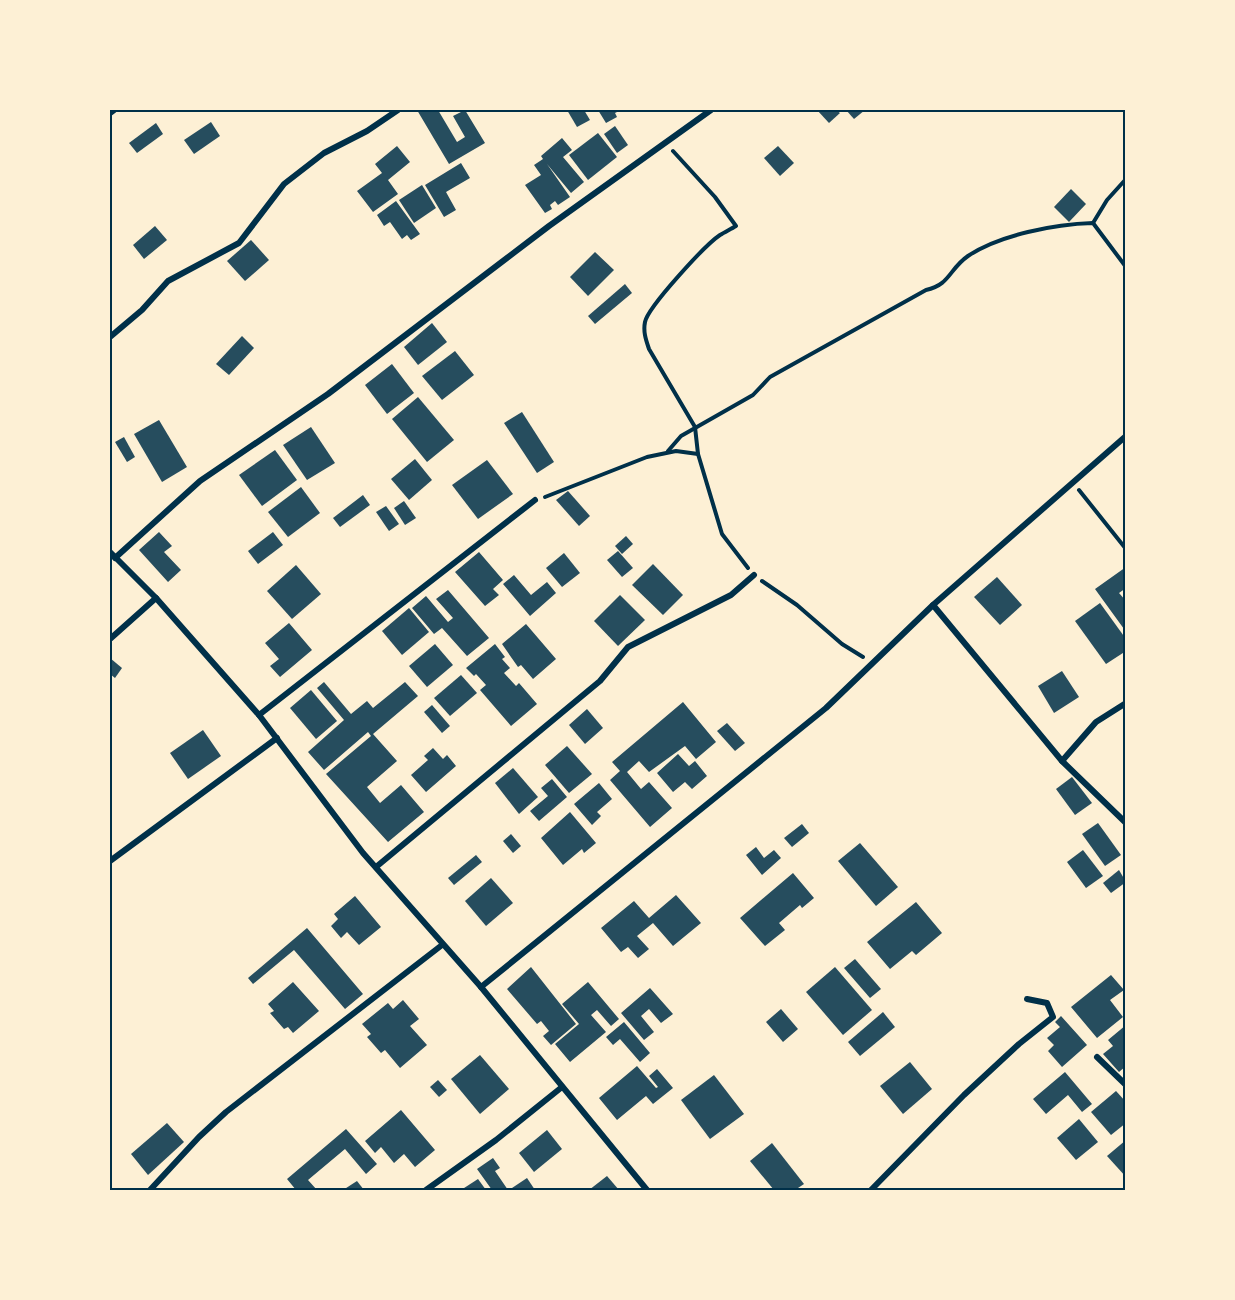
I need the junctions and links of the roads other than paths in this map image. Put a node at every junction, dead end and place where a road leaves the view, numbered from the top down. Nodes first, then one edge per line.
1 (114, 110) edge
2 (398, 110) edge
3 (711, 110) edge
4 (110, 113) edge
5 (110, 337) edge
6 (1125, 436) edge
7 (535, 500) road end
8 (112, 555) edge
9 (754, 575) road end
10 (156, 598) junction
11 (933, 605) junction
12 (110, 639) edge
13 (1125, 703) edge
14 (259, 714) junction
15 (277, 738) junction
16 (1062, 761) junction
17 (1125, 823) edge
18 (110, 861) edge
19 (376, 867) junction
20 (442, 945) junction
21 (481, 987) junction
22 (1027, 999) dead end
23 (1097, 1057) dead end
24 (1125, 1085) edge
25 (561, 1087) junction
26 (150, 1191) edge
27 (426, 1191) edge
28 (647, 1191) edge
29 (871, 1191) edge

1 - 4 street
2 - 5 street
3 - 8 street
6 - 11 street
7 - 14 street
8 - 10 street
9 - 19 street
10 - 12 street
10 - 14 street
11 - 16 street
11 - 21 street
13 - 16 street
14 - 15 street
15 - 18 street
15 - 19 street
16 - 17 street
19 - 20 street
20 - 21 street
20 - 26 street
21 - 25 street
22 - 29 street
23 - 24 street
25 - 27 street
25 - 28 street

